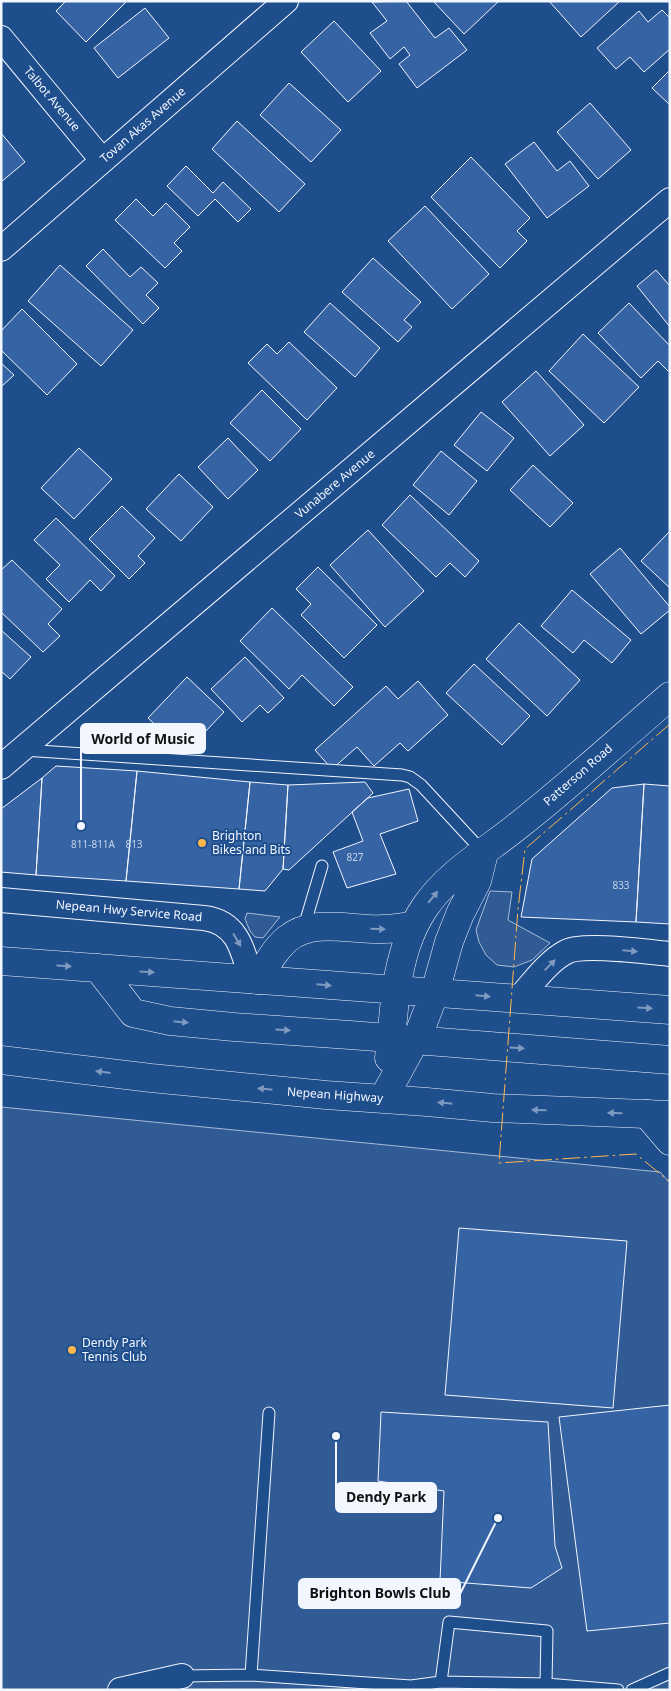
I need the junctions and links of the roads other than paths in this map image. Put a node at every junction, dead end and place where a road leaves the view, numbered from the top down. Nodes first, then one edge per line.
1 (286, 1) edge
2 (1, 38) edge
3 (102, 160) junction
4 (670, 200) edge
5 (1, 249) edge
6 (670, 696) edge
7 (22, 750) junction
8 (1, 767) edge
9 (484, 853) junction
10 (322, 866) dead end
11 (1, 900) edge
12 (414, 925) junction
13 (302, 931) junction
14 (1, 946) edge
15 (670, 954) edge
16 (1, 961) edge
17 (29, 964) junction
18 (98, 968) junction
19 (255, 979) junction
20 (396, 989) junction
21 (435, 992) junction
22 (519, 998) junction
23 (670, 1010) edge
24 (404, 1039) junction
25 (1, 1060) edge
26 (670, 1060) edge
27 (383, 1099) junction
28 (658, 1114) edge
29 (670, 1141) edge
30 (269, 1413) dead end
31 (670, 1673) edge
32 (251, 1675) junction
33 (182, 1676) joint
34 (441, 1682) junction
35 (546, 1684) junction
36 (120, 1690) edge
37 (618, 1690) edge
38 (632, 1690) edge

1 - 3 street, Tovan Akas Avenue
2 - 3 street, Talbot Avenue
3 - 5 street, Tovan Akas Avenue
4 - 7 street, Vunabere Avenue
6 - 9 main road, Patterson Road
7 - 8 street, Vunabere Avenue
7 - 9 lane
12 -> 9 main road, Patterson Road
9 - 21 main road
10 - 13 lane
11 -> 19 street, Nepean Hwy Service Road
13 -> 12 main road
12 - 20 main road, Patterson Road
13 - 19 main road
14 - 17 street
22 -> 15 street
16 - 17 main road
17 -> 18 main road
18 -> 19 main road
18 -> 24 main road
19 -> 20 main road
20 - 21 main road
20 - 24 main road, Patterson Road
21 -> 22 main road
21 - 24 main road
22 -> 23 main road
24 -> 26 main road
24 - 27 main road
27 -> 25 main road, Nepean Highway
28 -> 27 main road, Nepean Highway
28 - 29 main road
30 - 32 lane
31 - 38 lane
32 - 33 lane
32 - 34 lane
33 - 36 street
34 - 35 lane
34 - 35 lane
35 - 37 lane

